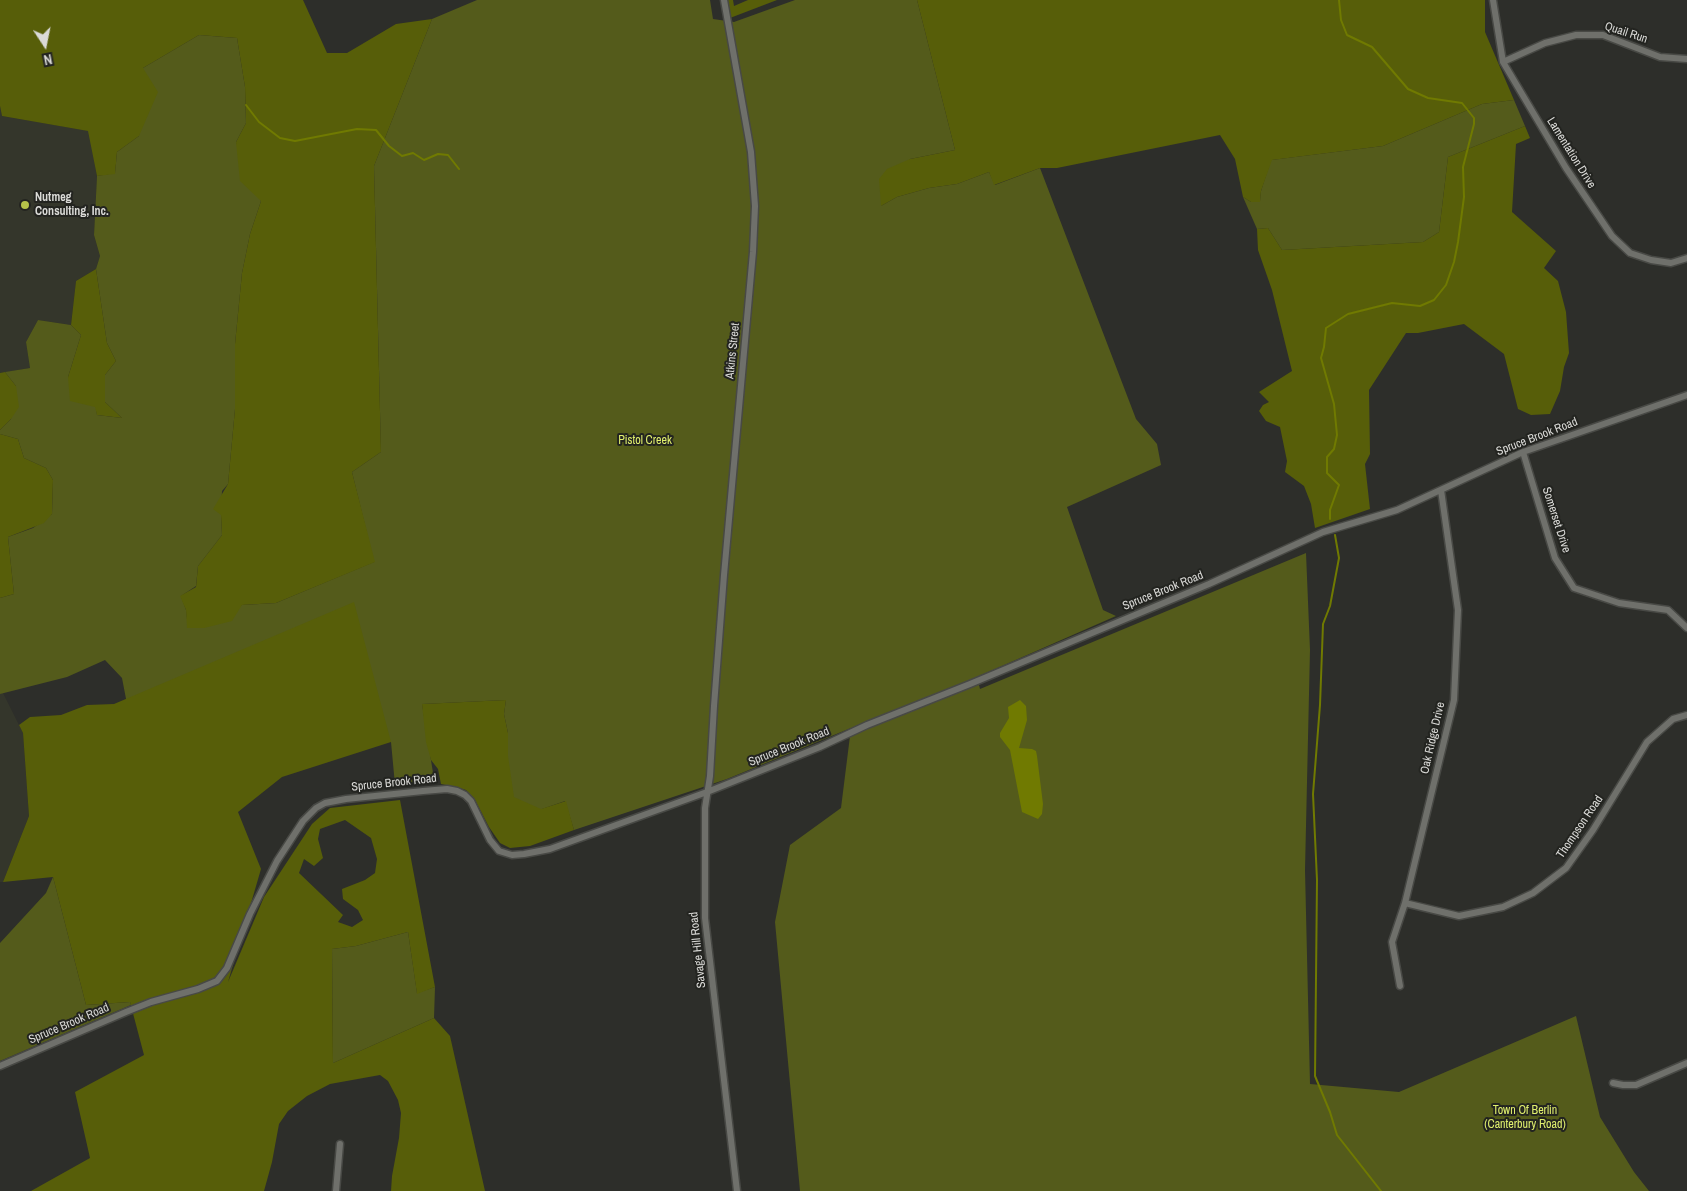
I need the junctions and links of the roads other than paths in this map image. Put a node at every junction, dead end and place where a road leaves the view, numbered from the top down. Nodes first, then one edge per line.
1 (724, 0) edge
2 (1493, 0) edge
3 (1687, 59) edge
4 (1503, 62) junction
5 (1687, 258) edge
6 (1687, 394) edge
7 (1523, 452) junction
8 (1442, 490) junction
9 (1687, 628) edge
10 (714, 706) joint
11 (1687, 715) edge
12 (707, 792) junction
13 (1405, 903) junction
14 (1400, 986) dead end
15 (1687, 1062) edge
16 (0, 1066) edge
17 (1614, 1083) dead end
18 (340, 1144) dead end
19 (336, 1191) edge
20 (737, 1191) edge

1 - 10 street, Atkins Street
2 - 4 street, Lamentation Drive
3 - 4 street, Quail Run
4 - 5 street, Lamentation Drive
6 - 7 street, Spruce Brook Road
7 - 8 street, Spruce Brook Road
7 - 9 street, Somerset Drive
8 - 12 street, Spruce Brook Road
8 - 13 street, Oak Ridge Drive
10 - 12 street, Savage Hill Road
11 - 13 street, Thompson Road
12 - 16 street, Spruce Brook Road
12 - 20 street, Savage Hill Road
13 - 14 street, Oak Ridge Drive
15 - 17 street
18 - 19 street

